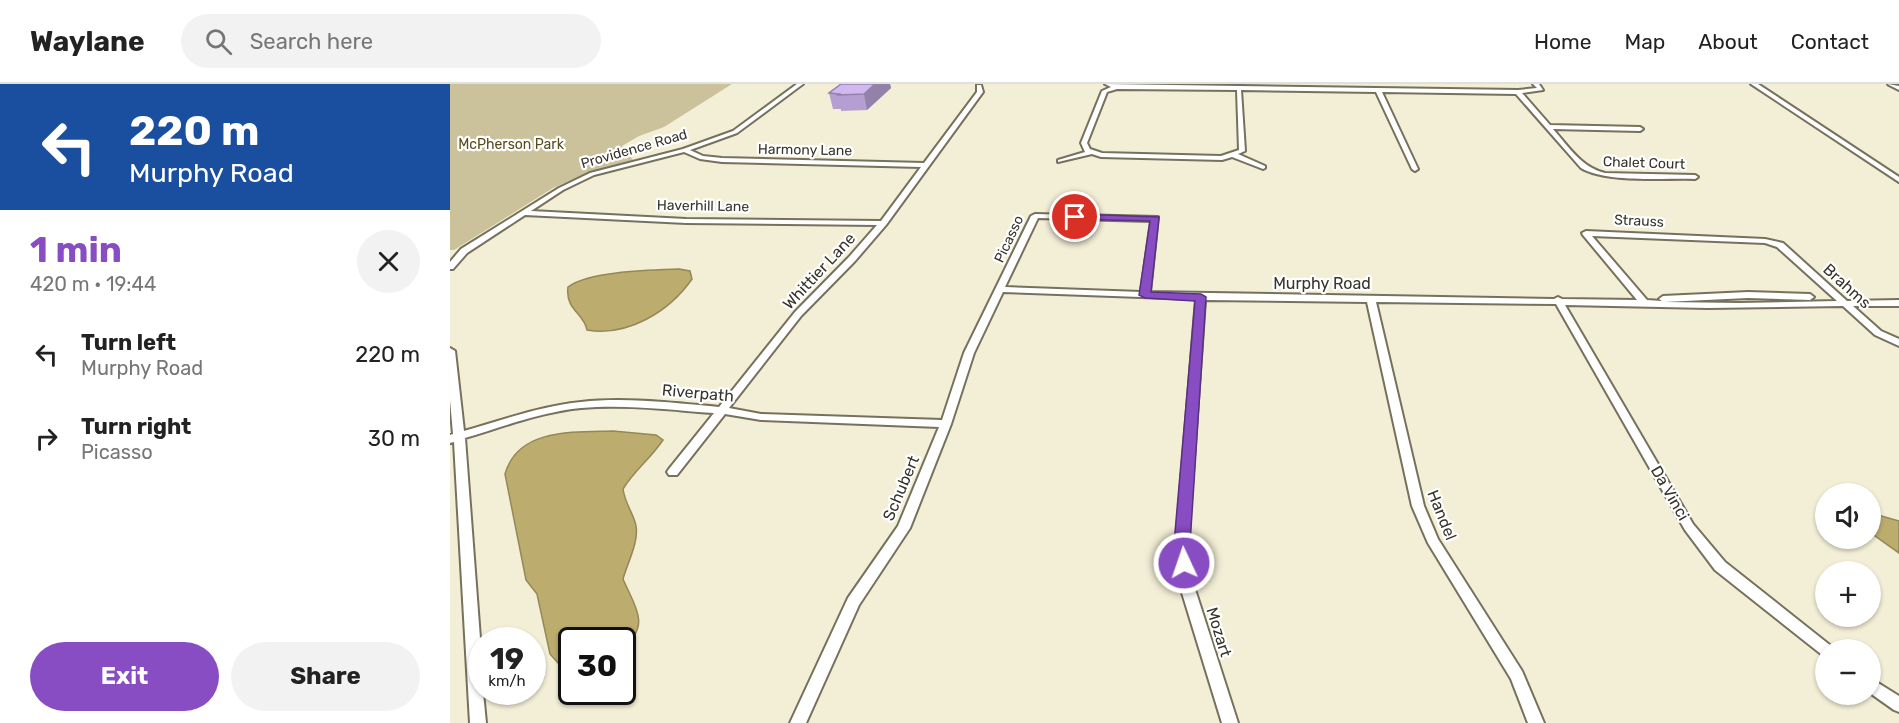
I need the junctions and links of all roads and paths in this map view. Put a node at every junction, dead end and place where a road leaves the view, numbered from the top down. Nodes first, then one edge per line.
1 (800, 84) edge
2 (1108, 84) edge
3 (1536, 84) edge
4 (1754, 84) edge
5 (1891, 84) edge
6 (979, 86) dead end
7 (1116, 87) junction
8 (1240, 87) edge
9 (1899, 88) edge
10 (1378, 90) junction
11 (1518, 92) junction
12 (1549, 127) junction
13 (1640, 129) dead end
14 (685, 150) junction
15 (1091, 152) junction
16 (1234, 155) junction
17 (1060, 161) dead end
18 (926, 165) junction
19 (1263, 167) dead end
20 (1415, 169) dead end
21 (1695, 177) dead end
22 (1899, 180) edge
23 (522, 213) junction
24 (883, 223) junction
25 (1780, 245) joint
26 (450, 267) edge
27 (1000, 289) junction
28 (1145, 295) junction
29 (1201, 297) junction
30 (1371, 298) junction
31 (1558, 300) junction
32 (1842, 302) junction
33 (1644, 303) junction
34 (1899, 303) edge
35 (1899, 343) edge
36 (450, 351) edge
37 (722, 410) junction
38 (946, 424) junction
39 (455, 437) edge
40 (673, 472) dead end
41 (1815, 641) edge
42 (1881, 692) edge
43 (1899, 705) edge
44 (478, 723) edge
45 (798, 723) edge
46 (1230, 723) edge
47 (1536, 723) edge

1 - 14 street, Providence Road
2 - 7 street
3 - 11 street
4 - 22 street
5 - 9 street
6 - 18 street, Whittier Lane
7 - 8 street
7 - 15 street
8 - 10 street
8 - 16 street
10 - 11 street
10 - 20 street
11 - 12 street
12 - 13 street
12 - 21 street, Chalet Court
14 - 18 street, Harmony Lane
14 - 23 street, Providence Road
15 - 16 street
15 - 17 street
16 - 19 street
18 - 24 street, Whittier Lane
23 - 24 street, Haverhill Lane
23 - 26 street, Providence Road
24 - 37 street, Whittier Lane
25 - 32 street, Brahms
25 - 33 street, Strauss
27 - 28 street, Murphy Road
27 - 28 street, Picasso
27 - 38 street, Schubert
28 - 29 street, Murphy Road
29 - 30 street, Murphy Road
29 - 46 street, Mozart
30 - 31 street, Murphy Road
30 - 47 street, Handel
31 - 33 street, Murphy Road
31 - 41 street, Da Vinci
32 - 33 street, Murphy Road
32 - 34 street, Murphy Road
32 - 35 street, Brahms
36 - 39 street
37 - 38 street, Riverpath
37 - 39 street, Riverpath
37 - 40 street, Whittier Lane
38 - 45 street, Schubert
39 - 44 street
42 - 43 street

